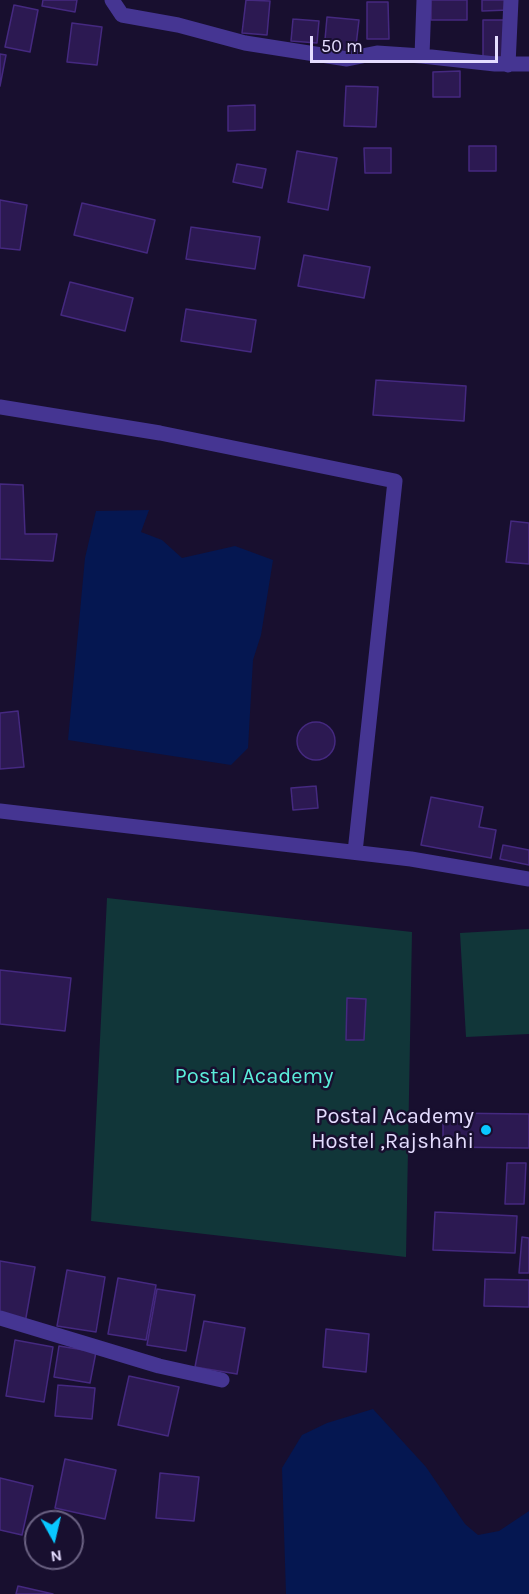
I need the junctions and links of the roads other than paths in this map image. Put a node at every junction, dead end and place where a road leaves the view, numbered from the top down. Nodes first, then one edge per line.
1 (112, 0) edge
2 (424, 0) edge
3 (511, 0) edge
4 (422, 56) junction
5 (508, 64) junction
6 (529, 64) edge
7 (0, 407) edge
8 (0, 811) edge
9 (355, 852) junction
10 (529, 879) edge
11 (0, 1318) edge
12 (222, 1380) dead end

1 - 4 street
2 - 4 street
3 - 5 street
4 - 5 street
5 - 6 street
7 - 9 street
8 - 9 street
9 - 10 street
11 - 12 street

